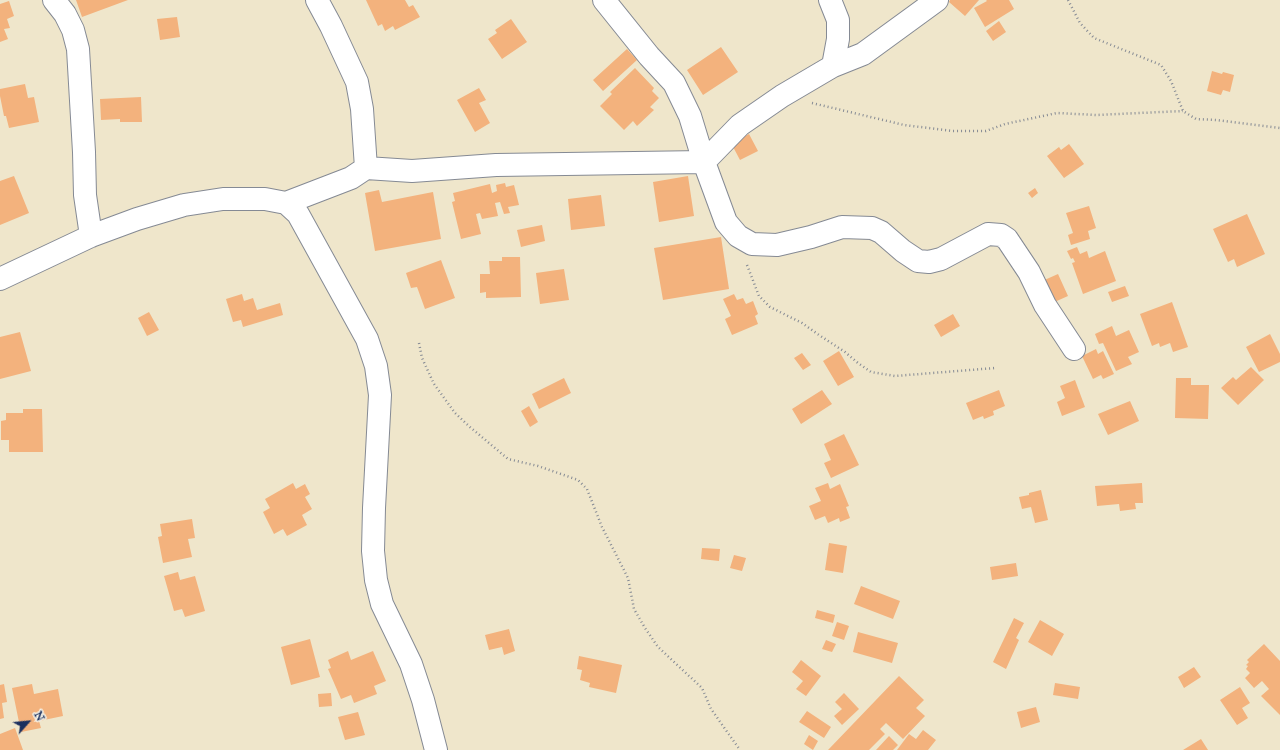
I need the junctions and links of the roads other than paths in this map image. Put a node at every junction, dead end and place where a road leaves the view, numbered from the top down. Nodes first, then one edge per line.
1 (54, 0) edge
2 (317, 0) edge
3 (604, 0) edge
4 (830, 0) edge
5 (937, 0) edge
6 (833, 66) junction
7 (704, 162) junction
8 (366, 168) junction
9 (286, 203) junction
10 (91, 236) junction
11 (0, 279) edge
12 (1074, 349) dead end
13 (436, 750) edge

1 - 10 street
2 - 8 street
3 - 7 street
4 - 6 street
5 - 6 street
6 - 7 street
7 - 8 street
7 - 12 street
8 - 9 street
9 - 10 street
9 - 13 street
10 - 11 street

